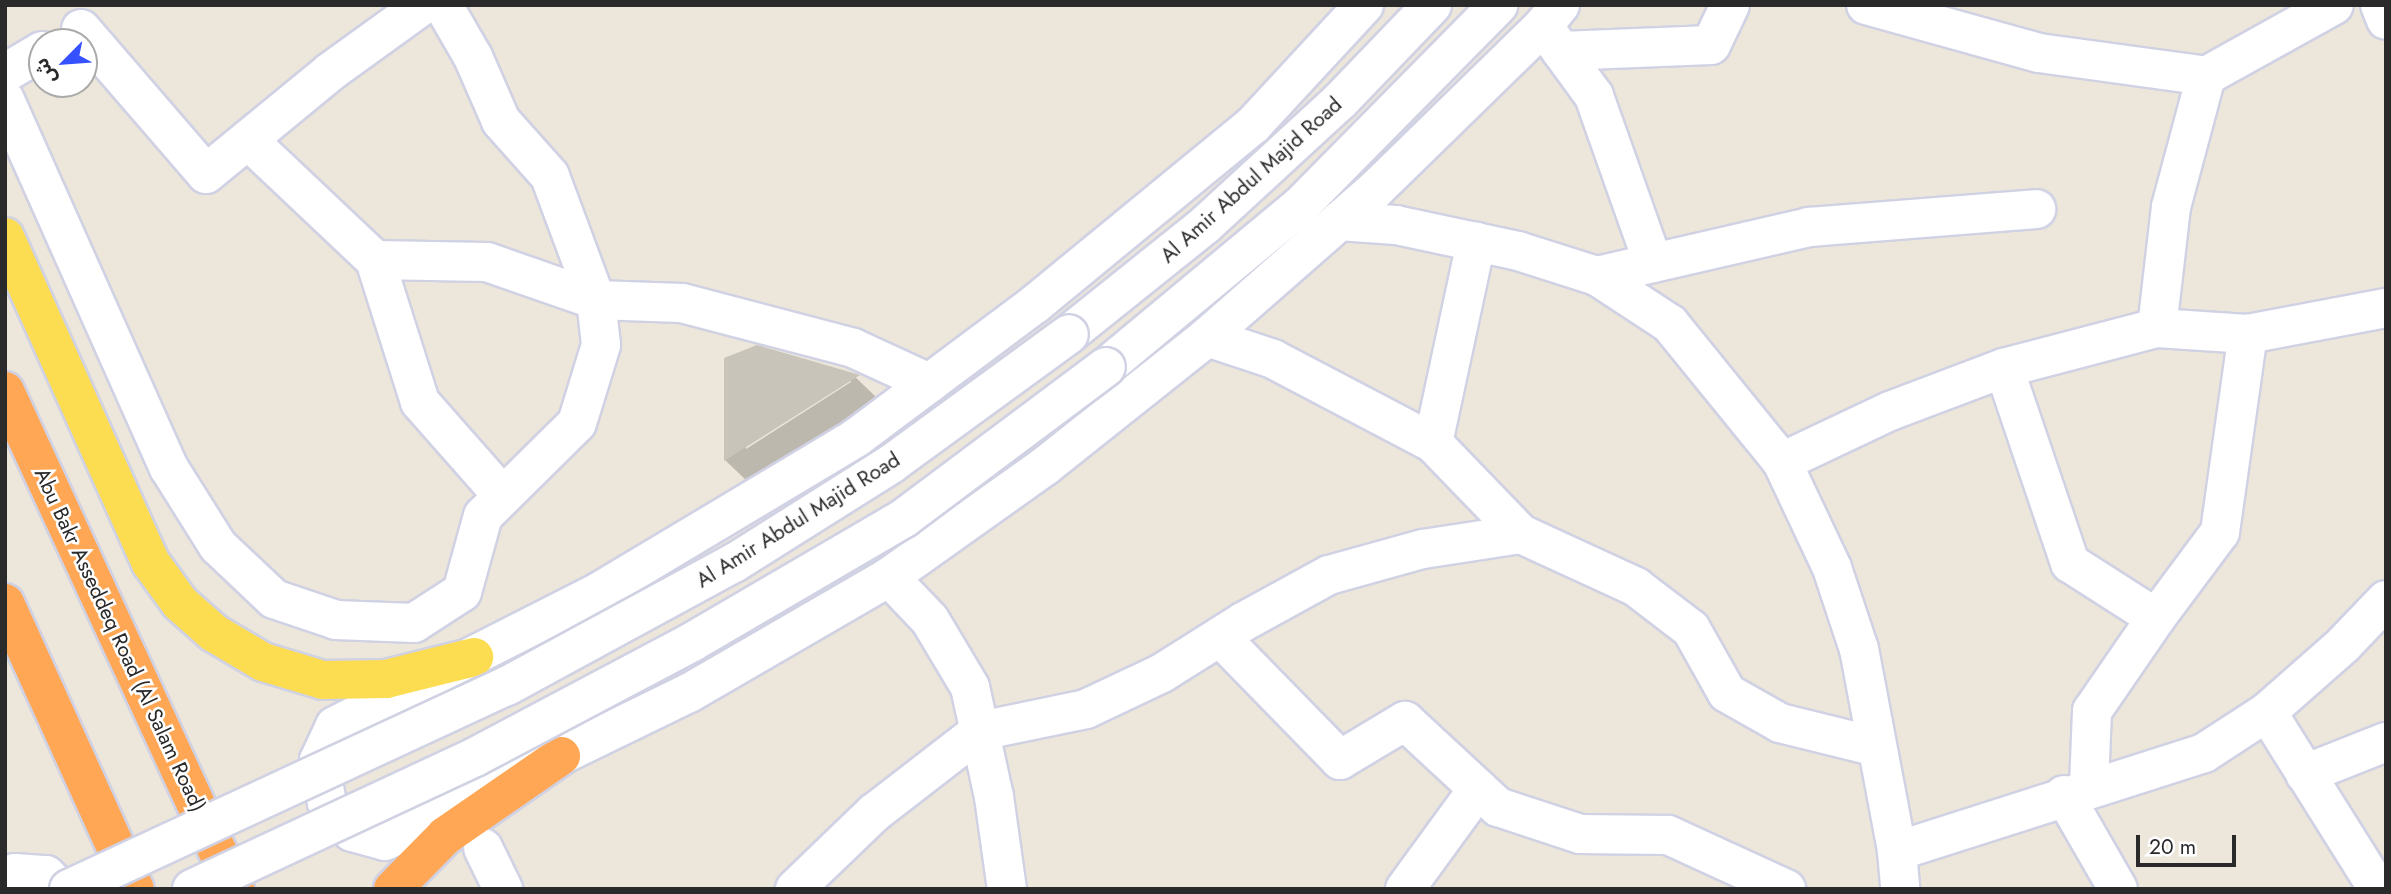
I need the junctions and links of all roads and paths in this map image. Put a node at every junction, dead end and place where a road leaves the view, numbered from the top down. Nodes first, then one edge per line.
1 (423, 5) edge
2 (443, 5) edge
3 (1364, 5) edge
4 (1432, 5) edge
5 (1497, 5) edge
6 (1730, 5) edge
7 (1866, 5) edge
8 (2334, 5) edge
9 (2380, 5) edge
10 (2386, 20) edge
11 (72, 25) edge
12 (1555, 28) edge
13 (28, 59) edge
14 (5, 73) edge
15 (2206, 75) junction
16 (5, 100) edge
17 (248, 139) junction
18 (2036, 209) dead end
19 (1339, 221) junction
20 (5, 237) edge
21 (1476, 242) junction
22 (375, 260) junction
23 (1653, 263) junction
24 (1597, 276) junction
25 (596, 299) junction
26 (2384, 312) edge
27 (2157, 328) junction
28 (2248, 334) junction
29 (1207, 337) junction
30 (2004, 368) junction
31 (929, 383) junction
32 (5, 391) edge
33 (1433, 443) junction
34 (1783, 462) junction
35 (503, 496) junction
36 (1521, 534) junction
37 (889, 577) junction
38 (2386, 600) edge
39 (5, 603) edge
40 (2156, 618) junction
41 (1220, 637) junction
42 (474, 657) junction
43 (2267, 712) junction
44 (980, 731) junction
45 (2386, 742) edge
46 (1877, 747) junction
47 (561, 756) junction
48 (2305, 774) junction
49 (1478, 789) junction
50 (2077, 791) junction
51 (483, 848) dead end
52 (1896, 850) junction
53 (5, 877) edge
54 (60, 889) edge
55 (69, 889) edge
56 (135, 889) edge
57 (192, 889) edge
58 (235, 889) edge
59 (393, 889) edge
60 (503, 889) edge
61 (795, 889) edge
62 (1007, 889) edge
63 (1405, 889) edge
64 (1786, 889) edge
65 (1900, 889) edge
66 (2118, 889) edge
67 (2378, 889) edge

1 - 17 street
2 - 25 street
3 - 31 street
4 - 55 street, Al Amir Abdul Majid Road, bridge
5 - 57 street, bridge
6 - 12 street
7 - 15 street
8 - 15 street
9 - 10 street
11 - 17 street
12 - 19 street
12 - 23 street
13 - 14 street
15 - 27 street
16 - 35 street
17 - 22 street
18 - 23 street
19 - 21 street
19 - 29 street
20 - 42 main road
21 - 24 street
21 - 33 street
22 - 25 street
22 - 35 street
23 - 24 street
24 - 34 street
25 - 31 street
25 - 35 street
26 - 28 street
27 - 28 street
27 - 30 street
28 - 40 street
29 - 33 street
29 - 37 street
30 - 34 street
30 - 40 street
31 - 42 street
32 - 58 highway, Abu Bakr Asseddeq Road (Al Salam Road)
33 - 36 street
34 - 46 street
36 - 41 street
36 - 46 street
37 - 44 street
37 - 47 street
38 - 43 street
39 - 56 highway
40 - 50 street
41 - 44 street
41 - 49 street
42 - 47 street
43 - 48 street
43 - 50 street
44 - 61 street
44 - 62 street
45 - 48 street
46 - 52 street
47 - 59 highway
48 - 67 street
49 - 63 street
49 - 64 street
50 - 52 street
50 - 66 street
51 - 60 street
52 - 65 street
53 - 54 street

